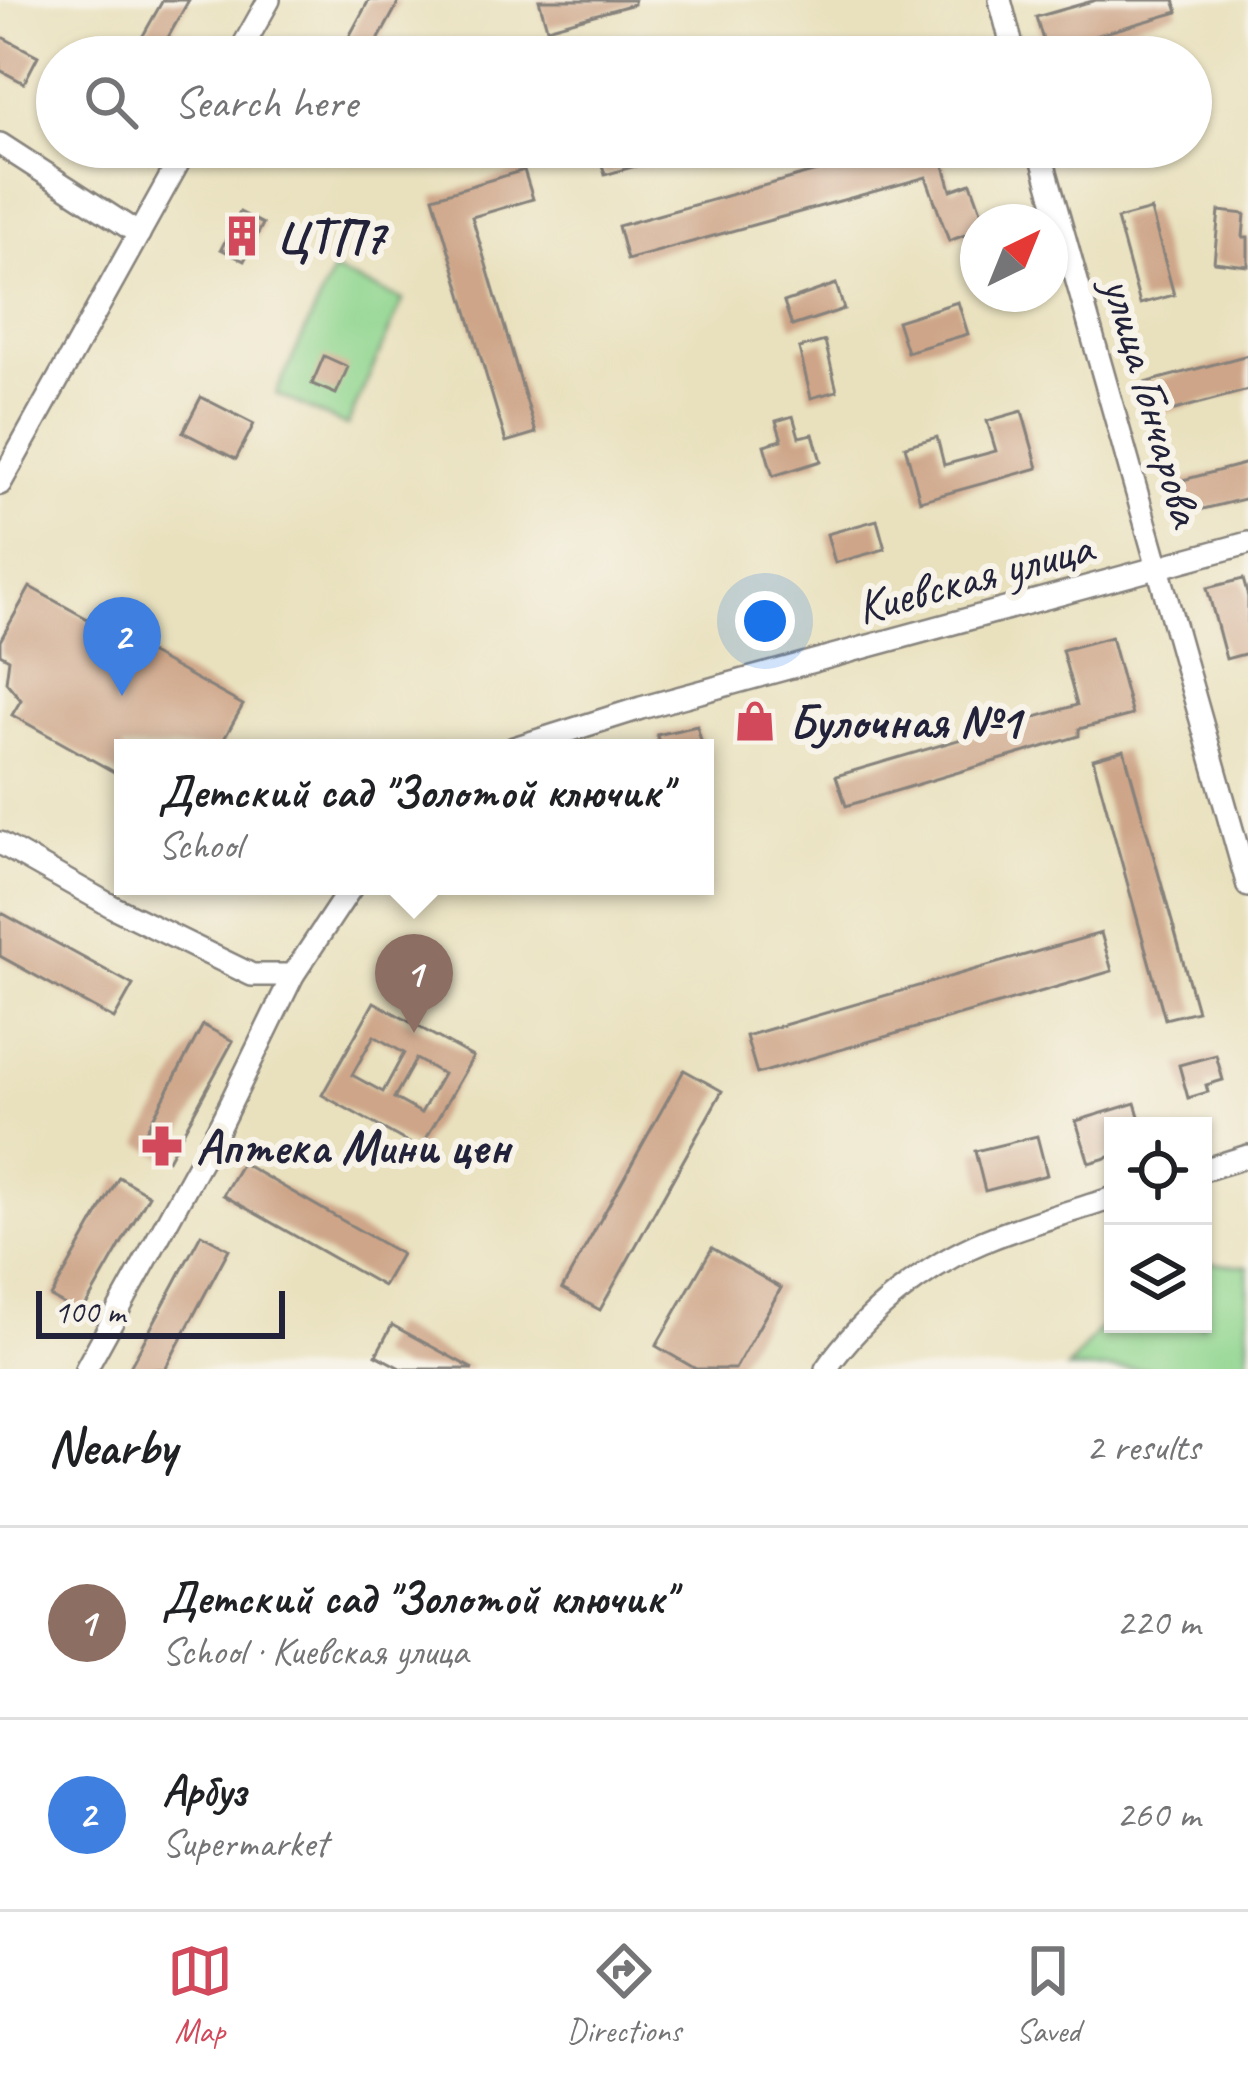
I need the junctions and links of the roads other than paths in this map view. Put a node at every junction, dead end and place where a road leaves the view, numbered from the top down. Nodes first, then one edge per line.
1 (269, 0) edge
2 (1000, 0) edge
3 (249, 36) edge
4 (1009, 36) edge
5 (0, 144) edge
6 (36, 167) edge
7 (37, 168) edge
8 (175, 168) edge
9 (1046, 168) edge
10 (139, 234) junction
11 (0, 484) edge
12 (1248, 544) edge
13 (1157, 569) junction
14 (543, 739) edge
15 (0, 843) edge
16 (1248, 886) edge
17 (346, 895) edge
18 (293, 975) junction
19 (1248, 1156) edge
20 (1212, 1167) edge
21 (1104, 1201) edge
22 (86, 1369) edge
23 (826, 1369) edge

1 - 3 street
2 - 4 street
5 - 6 street
7 - 10 street
8 - 10 street
9 - 13 street, улица Гончарова
10 - 11 street
12 - 13 street, Киевская улица
13 - 14 street, Киевская улица
13 - 16 street, улица Гончарова
15 - 18 street
17 - 18 street
18 - 22 street
19 - 20 street
21 - 23 street

